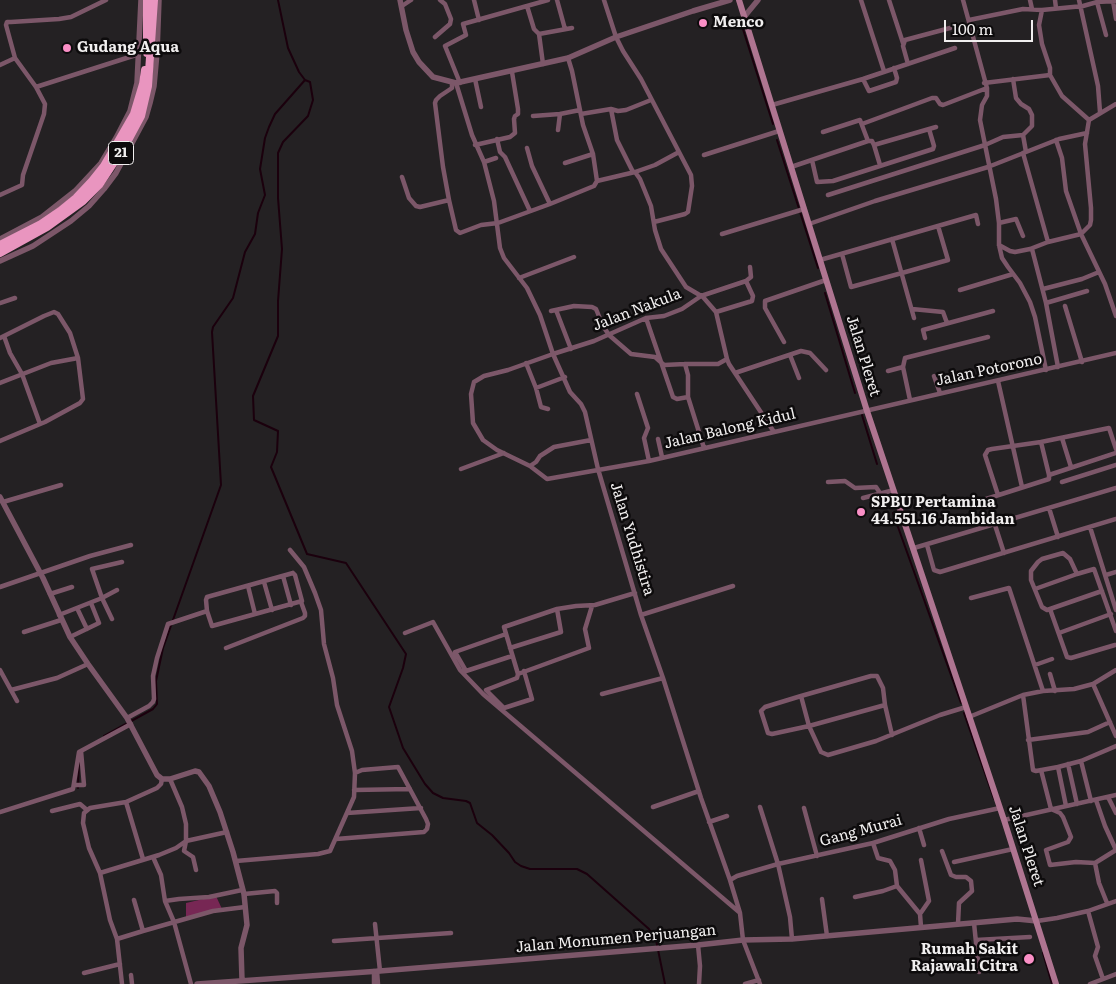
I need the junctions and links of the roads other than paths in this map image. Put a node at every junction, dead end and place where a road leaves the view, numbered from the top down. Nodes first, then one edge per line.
1 (106, 0) edge
2 (141, 0) edge
3 (147, 0) edge
4 (154, 0) edge
5 (159, 0) edge
6 (411, 0) edge
7 (440, 0) edge
8 (474, 0) edge
9 (548, 0) edge
10 (557, 0) edge
11 (604, 0) edge
12 (730, 0) edge
13 (738, 0) edge
14 (758, 0) edge
15 (861, 0) edge
16 (889, 0) edge
17 (964, 0) edge
18 (1030, 0) edge
19 (1055, 0) edge
20 (1079, 0) edge
21 (1114, 1) edge
22 (1097, 2) junction
23 (401, 3) edge
24 (528, 6) junction
25 (1080, 7) junction
26 (1056, 8) junction
27 (1032, 9) junction
28 (1042, 10) junction
29 (744, 17) junction
30 (1116, 18) edge
31 (479, 20) junction
32 (969, 20) junction
33 (572, 28) dead end
34 (950, 28) dead end
35 (565, 29) junction
36 (539, 34) junction
37 (1106, 35) dead end
38 (616, 37) junction
39 (435, 38) dead end
40 (903, 43) junction
41 (956, 48) dead end
42 (139, 54) junction
43 (15, 58) junction
44 (568, 58) junction
45 (543, 64) junction
46 (908, 64) junction
47 (0, 65) edge
48 (894, 68) junction
49 (884, 71) junction
50 (512, 72) junction
51 (1050, 75) junction
52 (475, 79) junction
53 (863, 79) junction
54 (1013, 80) junction
55 (455, 83) junction
56 (984, 83) junction
57 (36, 87) junction
58 (987, 88) junction
59 (651, 100) junction
60 (1116, 104) edge
61 (772, 105) junction
62 (481, 108) dead end
63 (611, 109) junction
64 (580, 112) junction
65 (1100, 112) junction
66 (560, 114) junction
67 (533, 116) dead end
68 (1089, 120) junction
69 (862, 124) junction
70 (936, 127) dead end
71 (929, 129) junction
72 (558, 130) dead end
73 (779, 131) junction
74 (823, 132) dead end
75 (1087, 133) junction
76 (1023, 135) junction
77 (497, 139) junction
78 (1056, 140) junction
79 (868, 141) junction
80 (874, 144) junction
81 (475, 145) junction
82 (985, 146) junction
83 (527, 148) dead end
84 (678, 152) junction
85 (1025, 152) junction
86 (593, 154) junction
87 (704, 155) dead end
88 (496, 158) dead end
89 (812, 160) junction
90 (484, 162) junction
91 (565, 162) dead end
92 (880, 165) junction
93 (988, 167) junction
94 (790, 168) junction
95 (634, 172) junction
96 (402, 177) dead end
97 (597, 181) junction
98 (0, 195) edge
99 (828, 195) dead end
100 (449, 200) junction
101 (550, 204) junction
102 (804, 209) junction
103 (530, 211) junction
104 (654, 222) junction
105 (498, 223) junction
106 (999, 223) junction
107 (809, 224) junction
108 (978, 224) dead end
109 (938, 226) junction
110 (722, 234) dead end
111 (1081, 234) junction
112 (1023, 236) dead end
113 (0, 239) edge
114 (892, 239) junction
115 (1048, 242) junction
116 (0, 245) edge
117 (1000, 245) junction
118 (1032, 249) junction
119 (0, 253) edge
120 (842, 254) junction
121 (574, 257) dead end
122 (820, 260) junction
123 (0, 262) edge
124 (750, 267) dead end
125 (1099, 272) junction
126 (902, 273) junction
127 (1012, 274) junction
128 (519, 278) junction
129 (746, 280) junction
130 (826, 280) junction
131 (1043, 289) junction
132 (960, 290) dead end
133 (1087, 291) dead end
134 (700, 296) junction
135 (16, 298) dead end
136 (0, 302) edge
137 (1046, 303) junction
138 (1065, 306) dead end
139 (912, 310) junction
140 (993, 311) dead end
141 (716, 312) junction
142 (1116, 316) edge
143 (646, 318) junction
144 (914, 318) dead end
145 (947, 323) junction
146 (609, 334) junction
147 (2, 337) edge
148 (988, 337) dead end
149 (925, 338) dead end
150 (784, 342) dead end
151 (571, 349) junction
152 (1116, 353) edge
153 (553, 354) junction
154 (790, 355) junction
155 (78, 358) junction
156 (727, 358) junction
157 (1082, 362) junction
158 (526, 363) junction
159 (661, 363) junction
160 (685, 364) junction
161 (902, 367) junction
162 (1058, 367) junction
163 (826, 370) dead end
164 (1046, 370) junction
165 (888, 371) dead end
166 (735, 372) junction
167 (22, 374) junction
168 (934, 376) dead end
169 (564, 377) junction
170 (800, 378) dead end
171 (998, 381) junction
172 (0, 383) edge
173 (536, 388) junction
174 (940, 393) junction
175 (637, 394) dead end
176 (688, 397) junction
177 (910, 400) junction
178 (548, 409) dead end
179 (867, 410) junction
180 (40, 424) junction
181 (1116, 425) edge
182 (1109, 428) junction
183 (774, 432) junction
184 (1062, 438) junction
185 (658, 439) dead end
186 (591, 440) junction
187 (0, 441) edge
188 (1041, 442) junction
189 (1012, 446) junction
190 (704, 448) junction
191 (1116, 451) edge
192 (504, 453) junction
193 (662, 458) junction
194 (649, 461) junction
195 (1116, 465) edge
196 (530, 466) junction
197 (1071, 467) junction
198 (461, 469) dead end
199 (598, 469) junction
200 (1049, 474) junction
201 (828, 482) dead end
202 (1062, 482) dead end
203 (61, 485) dead end
204 (1022, 488) junction
205 (1116, 488) edge
206 (894, 490) junction
207 (880, 492) junction
208 (998, 495) junction
209 (863, 498) dead end
210 (983, 500) dead end
211 (2, 503) edge
212 (1049, 508) junction
213 (1116, 518) edge
214 (995, 526) junction
215 (1090, 527) junction
216 (1058, 537) junction
217 (131, 545) dead end
218 (927, 545) junction
219 (914, 548) junction
220 (290, 550) dead end
221 (1004, 553) junction
222 (90, 556) junction
223 (122, 562) dead end
224 (92, 569) junction
225 (1116, 572) edge
226 (40, 573) junction
227 (1077, 574) junction
228 (1106, 575) junction
229 (283, 576) junction
230 (264, 582) junction
231 (248, 586) junction
232 (734, 586) dead end
233 (0, 587) edge
234 (72, 587) dead end
235 (1035, 588) junction
236 (117, 590) dead end
237 (1102, 591) junction
238 (635, 593) junction
239 (50, 594) junction
240 (102, 598) junction
241 (972, 598) dead end
242 (301, 602) junction
243 (91, 603) junction
244 (291, 605) junction
245 (592, 606) junction
246 (77, 608) junction
247 (557, 609) junction
248 (1050, 609) junction
249 (272, 610) junction
250 (1116, 610) edge
251 (207, 611) junction
252 (255, 614) junction
253 (1110, 614) junction
254 (641, 615) junction
255 (60, 617) junction
256 (112, 619) dead end
257 (86, 629) junction
258 (1116, 631) edge
259 (24, 632) dead end
260 (405, 633) dead end
261 (1059, 633) junction
262 (506, 634) junction
263 (70, 637) junction
264 (1116, 646) edge
265 (226, 648) dead end
266 (510, 648) junction
267 (512, 656) junction
268 (1052, 659) dead end
269 (88, 664) junction
270 (1035, 665) junction
271 (0, 670) edge
272 (1116, 670) edge
273 (524, 671) junction
274 (518, 674) junction
275 (1050, 674) dead end
276 (664, 678) junction
277 (1093, 684) junction
278 (11, 690) junction
279 (1043, 691) junction
280 (1055, 691) junction
281 (602, 694) dead end
282 (1023, 695) junction
283 (801, 696) junction
284 (17, 701) dead end
285 (885, 706) junction
286 (966, 707) junction
287 (969, 716) junction
288 (129, 721) junction
289 (1110, 722) junction
290 (809, 726) junction
291 (892, 735) junction
292 (1116, 736) edge
293 (1028, 740) junction
294 (1116, 746) edge
295 (81, 751) junction
296 (1082, 761) junction
297 (1068, 764) junction
298 (1058, 767) junction
299 (1041, 770) junction
300 (355, 774) junction
301 (162, 779) junction
302 (170, 779) junction
303 (75, 785) junction
304 (410, 789) junction
305 (354, 790) junction
306 (699, 791) junction
307 (1116, 795) edge
308 (1108, 797) junction
309 (1094, 800) junction
310 (126, 802) junction
311 (1077, 804) junction
312 (1066, 806) junction
313 (653, 807) dead end
314 (760, 807) dead end
315 (421, 808) junction
316 (804, 808) dead end
317 (1000, 808) junction
318 (1051, 809) junction
319 (87, 810) junction
320 (0, 812) edge
321 (52, 812) dead end
322 (347, 813) junction
323 (1116, 813) edge
324 (726, 816) dead end
325 (1004, 820) junction
326 (709, 822) junction
327 (919, 828) junction
328 (227, 832) junction
329 (336, 839) junction
330 (186, 841) junction
331 (873, 843) junction
332 (924, 845) dead end
333 (1013, 849) junction
334 (942, 851) dead end
335 (817, 856) junction
336 (154, 857) junction
337 (143, 859) junction
338 (921, 860) dead end
339 (236, 861) junction
340 (954, 862) dead end
341 (1095, 863) junction
342 (778, 864) junction
343 (196, 870) dead end
344 (100, 873) junction
345 (730, 880) junction
346 (897, 886) junction
347 (243, 892) junction
348 (855, 897) dead end
349 (822, 899) dead end
350 (134, 900) dead end
351 (1116, 900) edge
352 (165, 901) junction
353 (277, 903) dead end
354 (1107, 903) junction
355 (245, 907) junction
356 (1088, 911) junction
357 (920, 914) junction
358 (742, 915) junction
359 (1037, 921) junction
360 (174, 922) junction
361 (974, 923) junction
362 (375, 924) dead end
363 (958, 924) junction
364 (921, 927) junction
365 (143, 931) junction
366 (451, 933) dead end
367 (827, 936) junction
368 (1030, 937) dead end
369 (377, 938) junction
370 (792, 939) junction
371 (117, 940) junction
372 (743, 940) junction
373 (976, 940) junction
374 (334, 941) dead end
375 (698, 945) junction
376 (120, 964) junction
377 (377, 971) junction
378 (978, 972) dead end
379 (84, 973) dead end
380 (1116, 974) edge
381 (131, 975) dead end
382 (1104, 979) junction
383 (242, 980) junction
384 (760, 982) edge
385 (214, 983) edge
386 (122, 984) edge
387 (132, 984) edge
388 (191, 984) edge
389 (196, 984) edge
390 (376, 984) edge
391 (699, 984) edge
392 (745, 984) edge
393 (1056, 984) edge
394 (1090, 984) edge
395 (1108, 984) edge

1 - 43 street
2 - 42 street
3 - 116 highway, 21
4 - 119 highway, 21
5 - 123 street
6 - 23 street
7 - 39 street
8 - 31 street
9 - 24 street
10 - 35 street
11 - 38 street
12 - 38 street
13 - 29 main road, Jalan Pleret
14 - 29 street
15 - 49 street
16 - 40 street
17 - 32 street
18 - 27 street
19 - 26 street
20 - 25 street
21 - 22 street
21 - 30 street
22 - 25 street
22 - 37 street
23 - 55 street
24 - 31 street
24 - 36 street
25 - 26 street
25 - 65 street
26 - 28 street
27 - 28 street
27 - 32 street
28 - 51 street
29 - 61 main road, Jalan Pleret
31 - 55 street, Jalan Yudhistira
32 - 56 street
33 - 35 street
34 - 40 street
35 - 36 street
36 - 45 street
38 - 44 street
38 - 59 street
40 - 46 street
41 - 46 street
42 - 57 street
42 - 113 street
43 - 47 street
43 - 57 street
44 - 45 street
44 - 64 street
45 - 50 street
46 - 48 street
48 - 49 street
48 - 53 street
49 - 53 street
50 - 52 street
50 - 77 street
51 - 54 street
51 - 68 street
52 - 55 street
52 - 62 street
53 - 61 street
54 - 56 street
54 - 76 street
55 - 81 street, Jalan Yudhistira
55 - 100 street
56 - 58 street
57 - 98 street
58 - 69 street
58 - 82 street
59 - 63 street
59 - 84 street
60 - 65 street
61 - 73 main road, Jalan Pleret
63 - 64 street
63 - 95 street
64 - 66 street
64 - 86 street
65 - 68 street
66 - 67 street
66 - 72 street
68 - 75 street
69 - 74 street
69 - 79 street
70 - 71 street
71 - 80 street
71 - 92 street
73 - 87 street
73 - 94 main road, Jalan Pleret
75 - 78 street
75 - 111 street
76 - 82 street
76 - 85 street
77 - 81 street
77 - 103 street
78 - 85 street
78 - 111 street
79 - 80 street
79 - 89 street
80 - 92 street
81 - 90 street, Jalan Yudhistira
82 - 93 street
82 - 99 street
83 - 101 street
84 - 95 street
84 - 104 street
85 - 93 street
85 - 115 street
86 - 91 street
86 - 97 street
88 - 90 street
89 - 92 street
89 - 94 street
90 - 105 street, Jalan Yudhistira
93 - 106 street
93 - 107 street
94 - 102 main road, Jalan Pleret
95 - 97 street
95 - 104 street
96 - 100 street
97 - 101 street
100 - 105 street
101 - 103 street
102 - 107 main road, Jalan Pleret
102 - 110 street
103 - 105 street
104 - 134 street
105 - 128 street, Jalan Yudhistira
106 - 112 street
106 - 117 street
107 - 122 main road, Jalan Pleret
108 - 109 street
109 - 114 street
109 - 126 street
111 - 115 street
111 - 125 street
114 - 120 street
114 - 126 street
115 - 118 street
117 - 118 street
117 - 127 street
118 - 131 street
120 - 122 street
120 - 126 street
121 - 128 street
122 - 130 main road, Jalan Pleret
124 - 129 street
125 - 131 street
125 - 142 street
126 - 139 street
127 - 132 street
127 - 164 street
128 - 153 street, Jalan Yudhistira
129 - 134 street, Jalan Nakula
129 - 141 street
130 - 150 street
130 - 179 main road, Jalan Pleret
131 - 137 street
133 - 137 street
134 - 141 street
134 - 143 street, Jalan Nakula
135 - 136 street
137 - 162 street
138 - 157 street
139 - 144 street
139 - 145 street
140 - 145 street
141 - 156 street
143 - 146 street, Jalan Nakula
143 - 159 street
145 - 149 street
146 - 151 street, Jalan Nakula
146 - 151 street
146 - 159 street
147 - 155 street
147 - 167 street
148 - 161 street
151 - 153 street, Jalan Nakula
152 - 157 street, Jalan Potorono
153 - 158 street, Jalan Nakula
153 - 169 street, Jalan Yudhistira
154 - 163 street
154 - 166 street
154 - 170 street
155 - 167 street
155 - 180 street
156 - 160 street
156 - 166 street
157 - 162 street, Jalan Potorono
158 - 173 street
158 - 192 street, Jalan Nakula
159 - 160 street
159 - 176 street
160 - 176 street
161 - 165 street
161 - 177 street
162 - 164 street, Jalan Potorono
164 - 171 street, Jalan Potorono
166 - 183 street
167 - 172 street
167 - 180 street
168 - 174 street
169 - 173 street
169 - 186 street, Jalan Yudhistira
171 - 174 street, Jalan Potorono
171 - 189 street
173 - 178 street
174 - 177 street, Jalan Potorono
175 - 194 street
176 - 190 street
177 - 179 street, Jalan Potorono
179 - 183 street, Jalan Balong Kidul
179 - 206 main road, Jalan Pleret
180 - 187 street
181 - 182 street
182 - 184 street
182 - 191 street
183 - 190 street, Jalan Balong Kidul
184 - 188 street
184 - 197 street
185 - 193 street
186 - 196 street
186 - 199 street, Jalan Yudhistira
188 - 189 street
188 - 200 street
189 - 204 street
189 - 208 street
190 - 193 street, Jalan Balong Kidul
191 - 197 street
192 - 196 street, Jalan Balong Kidul
192 - 198 street
193 - 194 street, Jalan Balong Kidul
194 - 199 street, Jalan Balong Kidul
195 - 202 street
196 - 199 street, Jalan Balong Kidul
197 - 200 street
199 - 238 street, Jalan Yudhistira
200 - 204 street
201 - 207 street
203 - 211 street
204 - 208 street
205 - 212 street
206 - 207 street
206 - 219 main road, Jalan Pleret
207 - 209 street
208 - 210 street
211 - 226 street
212 - 214 street
212 - 216 street
213 - 215 street
214 - 218 street
214 - 221 street
215 - 216 street
215 - 228 street
216 - 221 street
217 - 222 street
218 - 219 street
218 - 221 street
219 - 286 main road, Jalan Pleret
220 - 300 street
222 - 224 street
222 - 226 street
223 - 224 street
224 - 240 street
225 - 228 street
226 - 233 street
226 - 239 street
227 - 235 street
227 - 235 street
227 - 237 street
228 - 250 street
229 - 230 street
229 - 242 street
229 - 244 street
230 - 231 street
230 - 249 street
231 - 251 street
231 - 252 street
232 - 254 street
234 - 239 street
235 - 248 street
236 - 240 street
237 - 248 street
237 - 253 street
238 - 245 street
238 - 254 street, Jalan Yudhistira
239 - 255 street
240 - 243 street
240 - 256 street
241 - 270 street
242 - 244 street
242 - 265 street
243 - 246 street
243 - 257 street
244 - 249 street
245 - 247 street
245 - 273 street
246 - 255 street
246 - 257 street
247 - 262 street
247 - 266 street
248 - 261 street
249 - 252 street
251 - 252 street
251 - 288 street
253 - 258 street
253 - 261 street
254 - 276 street, Jalan Yudhistira
255 - 259 street
255 - 263 street
257 - 263 street
260 - 358 street
261 - 264 street
262 - 266 street
262 - 267 street
263 - 269 street
266 - 267 street
267 - 274 street
268 - 270 street
269 - 278 street
269 - 288 street
270 - 279 street
271 - 278 street
272 - 277 street
273 - 274 street
273 - 274 street
275 - 280 street
276 - 281 street
276 - 306 street, Jalan Yudhistira
277 - 280 street
277 - 289 street
278 - 284 street
279 - 280 street
279 - 282 street
282 - 287 street
282 - 293 street
283 - 285 street
283 - 290 street
283 - 290 street
285 - 290 street
285 - 291 street
286 - 287 main road, Jalan Pleret
286 - 291 street
287 - 317 main road, Jalan Pleret
288 - 295 street
288 - 301 street
289 - 292 street
289 - 293 street
290 - 291 street
293 - 299 street
294 - 296 street
295 - 303 street
295 - 303 street
296 - 297 street
296 - 309 street
297 - 298 street
297 - 311 street
298 - 299 street
298 - 312 street
299 - 318 street
300 - 304 street
300 - 305 street
301 - 302 street
301 - 310 street
302 - 328 street
302 - 330 street
303 - 320 street
304 - 305 street
304 - 315 street
305 - 322 street
306 - 313 street
306 - 326 street, Jalan Yudhistira
307 - 308 street
308 - 309 street
308 - 323 street
309 - 311 street
309 - 341 street
310 - 319 street
310 - 337 street
311 - 312 street
312 - 318 street
314 - 342 street
315 - 322 street
315 - 329 street
316 - 335 street
317 - 325 main road, Jalan Pleret
317 - 327 street, Gang Murai
318 - 325 street
318 - 341 street
319 - 321 street
319 - 344 street
322 - 329 street
324 - 326 street
325 - 333 main road, Jalan Pleret
326 - 345 street, Jalan Yudhistira
327 - 331 street, Gang Murai
327 - 332 street
328 - 330 street
328 - 339 street
329 - 339 street
330 - 336 street
330 - 343 street
331 - 335 street, Gang Murai
331 - 346 street
333 - 340 street
333 - 359 main road, Jalan Pleret
334 - 363 street
335 - 342 street, Gang Murai
336 - 337 street
336 - 352 street
337 - 344 street
338 - 357 street
339 - 347 street
341 - 354 street
342 - 345 street, Gang Murai
342 - 370 street
344 - 371 street
345 - 358 street, Jalan Yudhistira
346 - 348 street
346 - 357 street
347 - 352 street
347 - 353 street
347 - 355 street
349 - 367 street
350 - 365 street
351 - 354 street
352 - 360 street
354 - 356 street
355 - 360 street
355 - 383 street
356 - 359 street
356 - 382 street
357 - 364 street
358 - 372 street, Jalan Yudhistira
359 - 361 street, Jalan Monumen Perjuangan
359 - 393 main road, Jalan Pleret
360 - 365 street
360 - 388 street
361 - 363 street, Jalan Monumen Perjuangan
361 - 373 street
362 - 369 street
363 - 364 street, Jalan Monumen Perjuangan
364 - 367 street, Jalan Monumen Perjuangan
365 - 371 street
366 - 369 street
367 - 370 street, Jalan Monumen Perjuangan
368 - 373 street
369 - 374 street
369 - 377 street
370 - 372 street, Jalan Monumen Perjuangan
371 - 376 street
372 - 375 street, Jalan Monumen Perjuangan
372 - 384 street, Jalan Yudhistira
373 - 378 street
375 - 377 street, Jalan Monumen Perjuangan
375 - 391 street
376 - 379 street
376 - 386 street
377 - 383 street, Jalan Monumen Perjuangan
377 - 390 street
380 - 382 street
381 - 387 street
382 - 394 street
382 - 395 street
383 - 385 street, Jalan Monumen Perjuangan
384 - 392 street
385 - 389 street, Jalan Monumen Perjuangan

